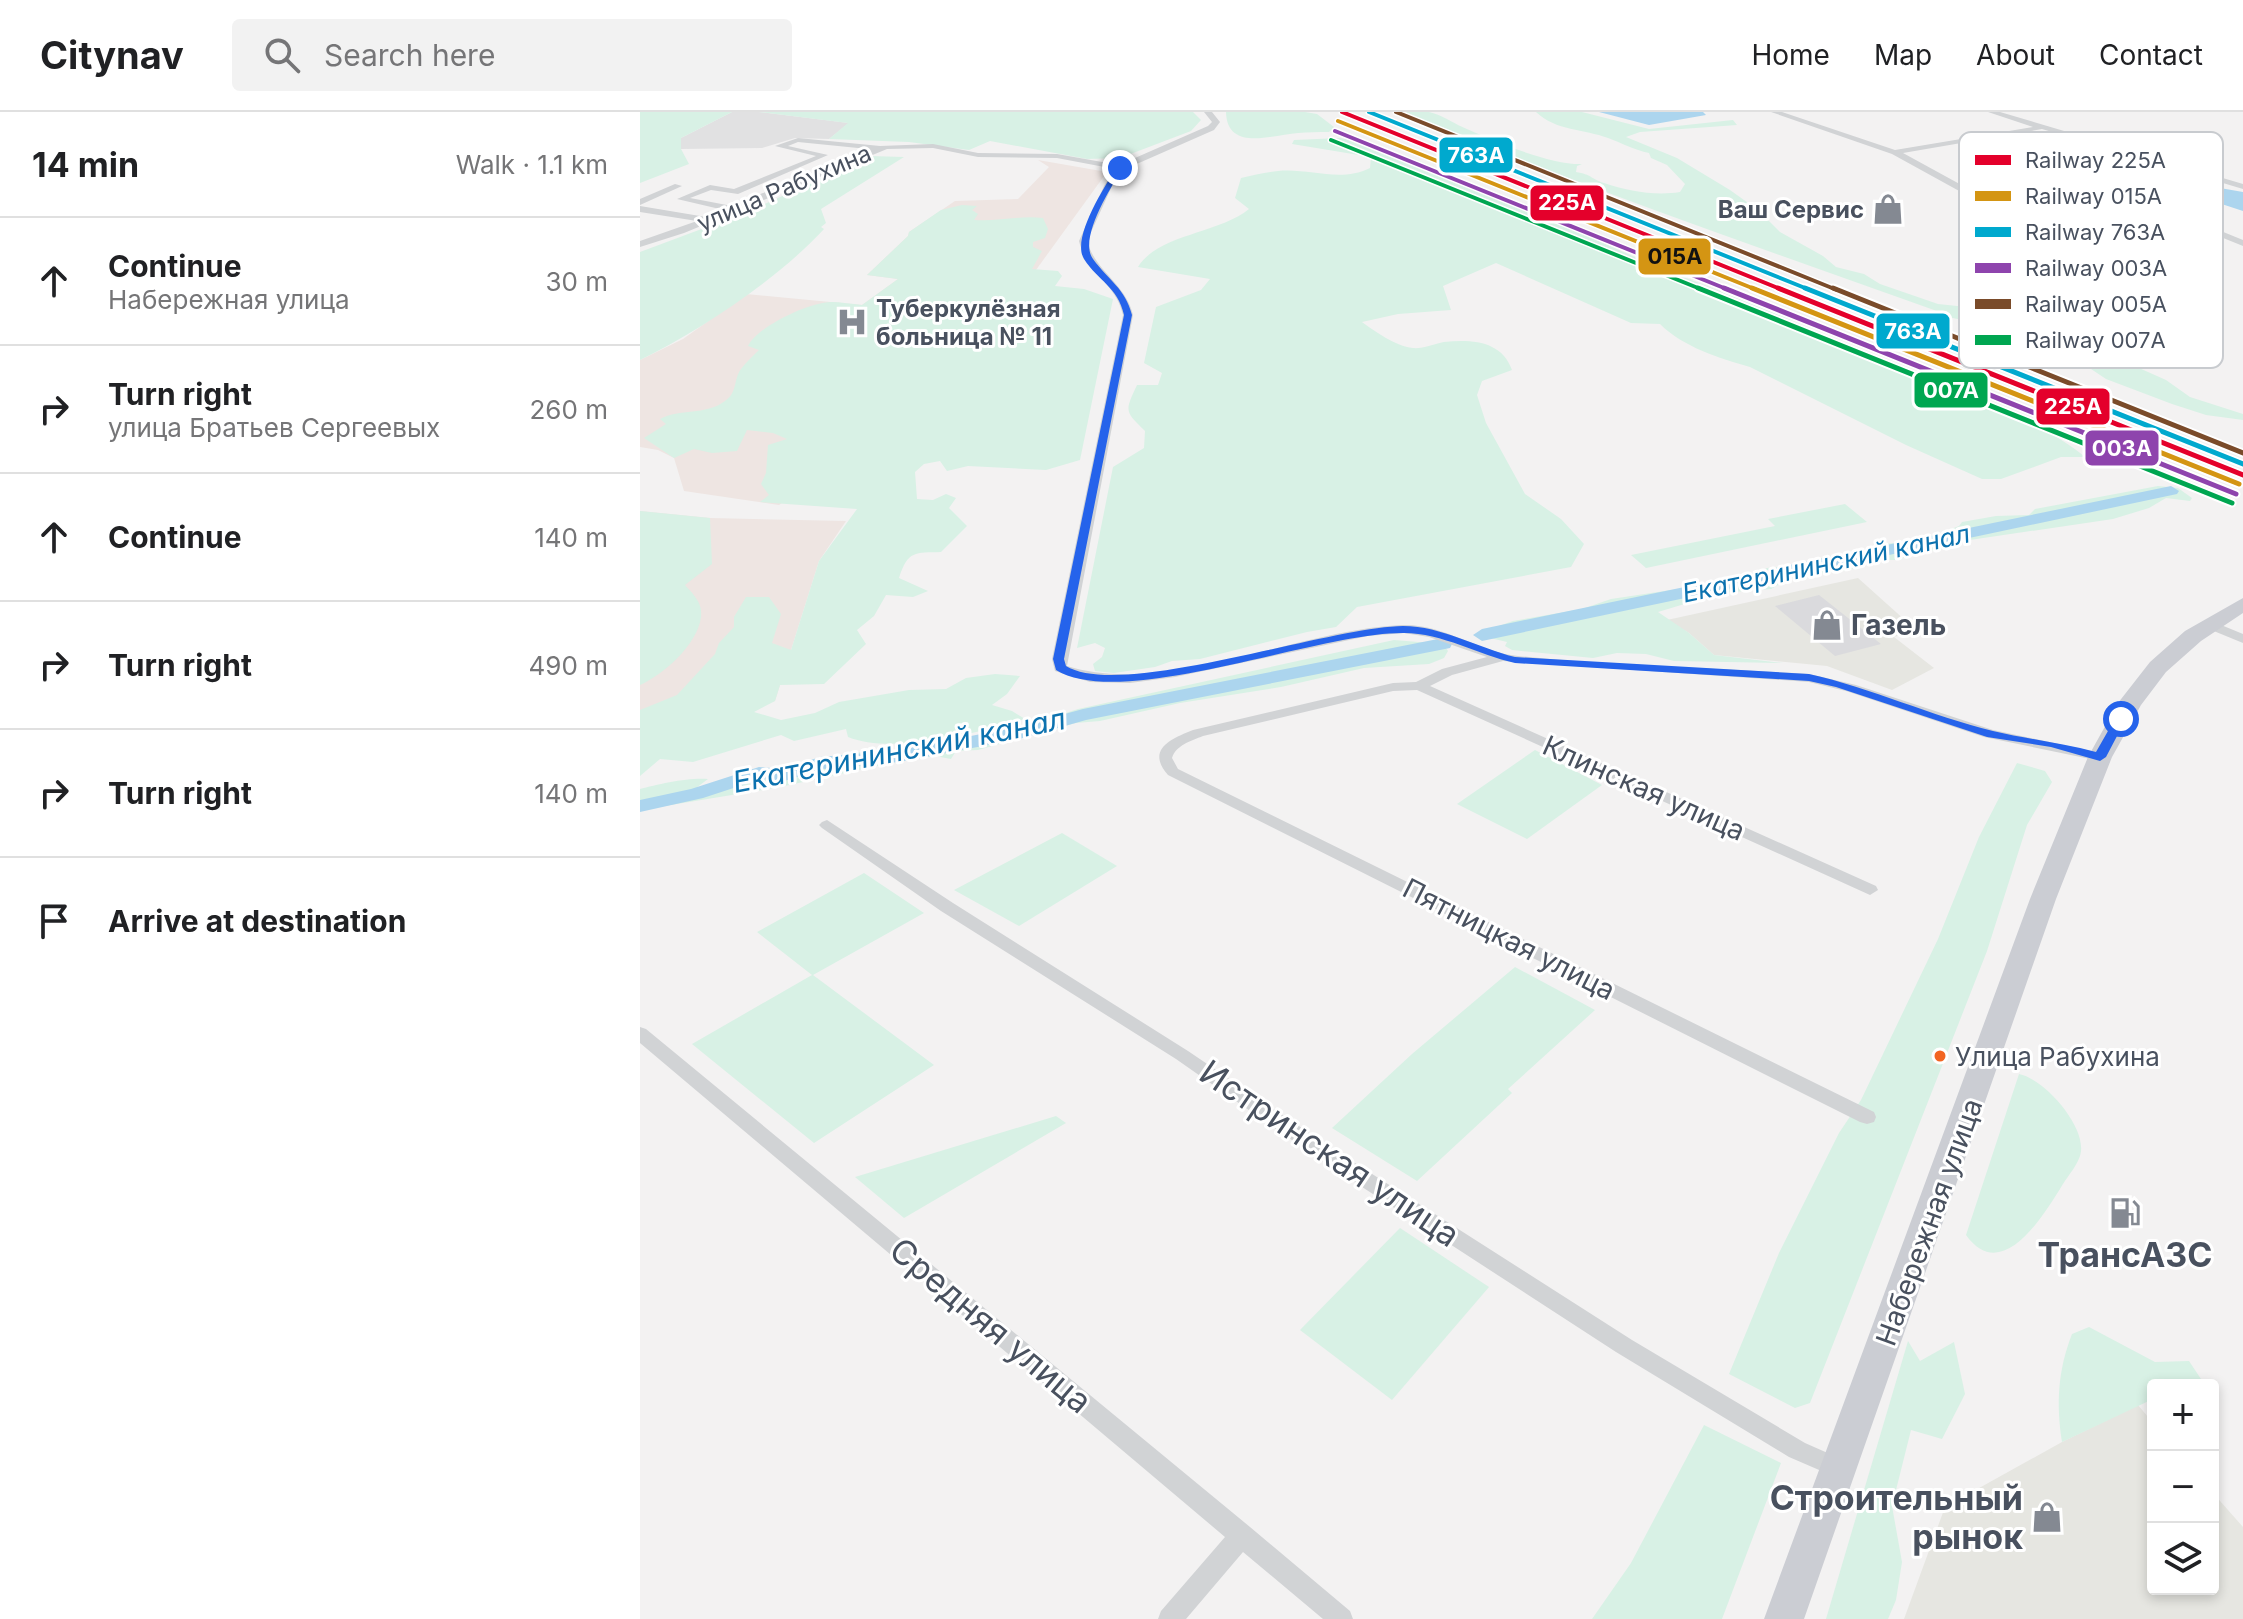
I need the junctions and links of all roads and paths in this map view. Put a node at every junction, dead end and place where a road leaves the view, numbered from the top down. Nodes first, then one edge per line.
1 (1208, 112) edge
2 (1775, 112) edge
3 (1992, 112) edge
4 (2044, 128) junction
5 (2019, 132) edge
6 (2057, 132) edge
7 (1959, 142) edge
8 (879, 148) junction
9 (1895, 152) junction
10 (1120, 168) junction
11 (780, 173) junction
12 (807, 178) junction
13 (2223, 181) edge
14 (678, 186) dead end
15 (1959, 187) edge
16 (2243, 187) edge
17 (640, 202) edge
18 (640, 209) edge
19 (733, 209) junction
20 (708, 220) junction
21 (2223, 235) edge
22 (2243, 243) edge
23 (640, 244) edge
24 (2243, 604) edge
25 (2209, 624) junction
26 (2243, 639) edge
27 (1500, 658) junction
28 (1419, 686) junction
29 (2100, 757) junction
30 (827, 825) dead end
31 (1870, 890) dead end
32 (640, 1033) edge
33 (1867, 1117) dead end
34 (1840, 1469) junction
35 (1242, 1535) junction
36 (1170, 1619) edge
37 (1341, 1619) edge
38 (1784, 1619) edge

1 - 10 street
2 - 9 street
3 - 4 street
4 - 5 street
4 - 6 street
7 - 9 street
8 - 10 street, улица Рабухина
8 - 11 street
8 - 12 street, улица Рабухина
9 - 15 street
10 - 27 street
11 - 12 street
11 - 19 street
12 - 19 street, улица Рабухина
13 - 16 street
14 - 17 street
18 - 20 street
19 - 20 street, улица Рабухина
20 - 23 street, улица Рабухина
21 - 22 street
24 - 25 main road, Набережная улица
25 - 26 street
25 - 29 main road, Набережная улица
27 - 28 street
27 - 29 street
28 - 31 street, Клинская улица
28 - 33 street, Пятницкая улица
29 - 34 main road, Набережная улица
30 - 34 street, Истринская улица
32 - 35 street, Средняя улица
34 - 38 main road, Набережная улица
35 - 36 street
35 - 37 street, Средняя улица

